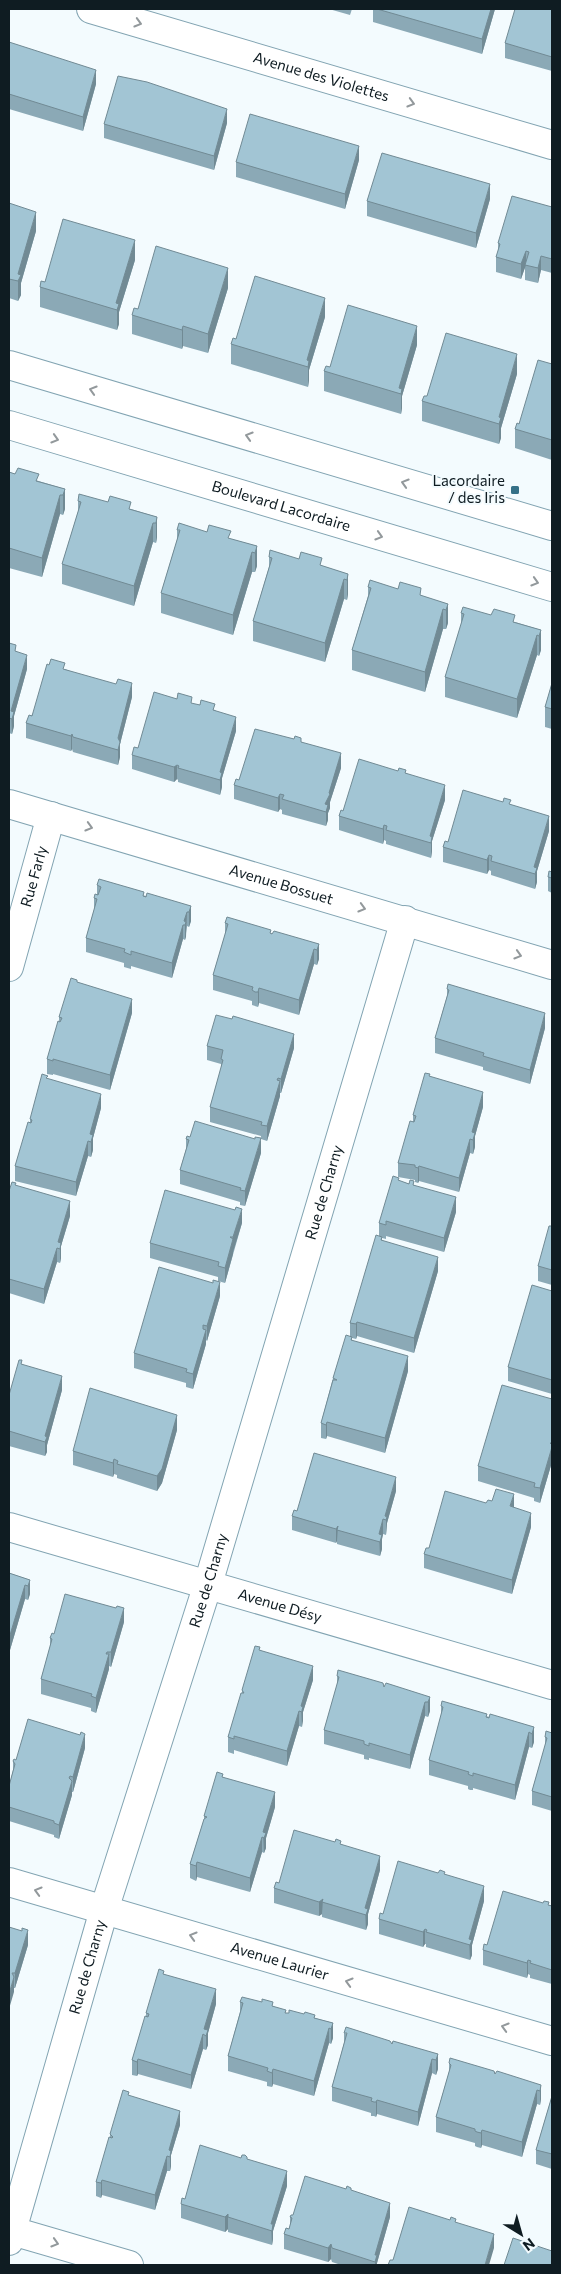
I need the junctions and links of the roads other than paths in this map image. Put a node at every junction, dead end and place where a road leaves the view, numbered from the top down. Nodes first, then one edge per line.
1 (91, 9) edge
2 (552, 145) edge
3 (9, 365) edge
4 (9, 425) edge
5 (552, 526) edge
6 (552, 587) edge
7 (9, 804) edge
8 (51, 816) junction
9 (405, 920) junction
10 (552, 965) edge
11 (9, 967) edge
12 (9, 1527) edge
13 (208, 1584) junction
14 (552, 1685) edge
15 (9, 1882) edge
16 (104, 1910) junction
17 (552, 2041) edge
18 (10, 2234) edge
19 (129, 2265) edge

1 -> 2 street, Avenue des Violettes
5 -> 3 street
4 -> 6 street, Boulevard Lacordaire
7 - 8 street, Avenue Bossuet
8 -> 9 street, Avenue Bossuet
8 - 11 street, Rue Farly
9 -> 10 street, Avenue Bossuet
9 - 13 street, Rue de Charny
12 - 13 street, Avenue Désy
13 - 14 street, Avenue Désy
13 - 16 street, Rue de Charny
16 -> 15 street, Avenue Laurier
17 -> 16 street, Avenue Laurier
16 - 18 street, Rue de Charny
18 -> 19 street

